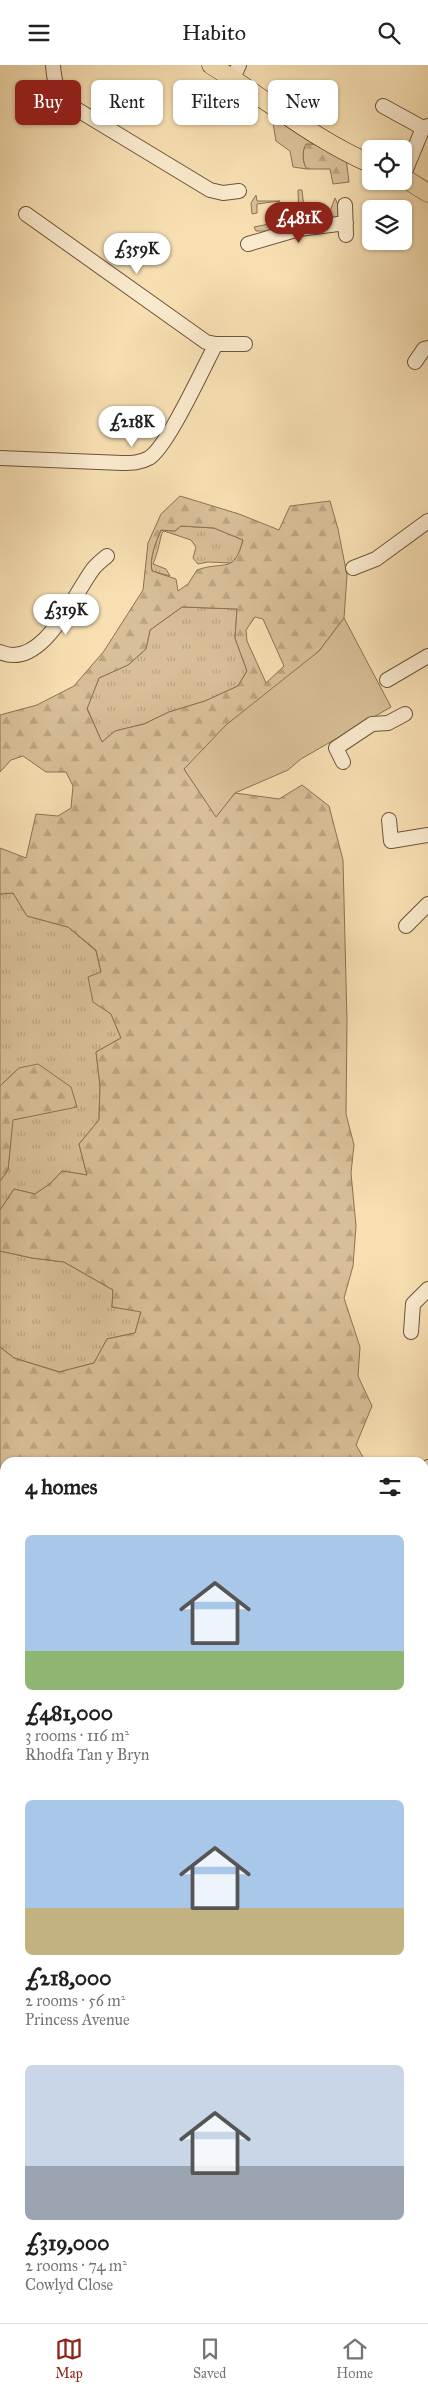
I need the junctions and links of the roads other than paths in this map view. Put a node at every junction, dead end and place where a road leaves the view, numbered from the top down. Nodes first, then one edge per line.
1 (53, 65) edge
2 (212, 65) edge
3 (236, 72) edge
4 (383, 106) dead end
5 (426, 127) edge
6 (412, 158) edge
7 (362, 160) edge
8 (412, 182) edge
9 (239, 191) dead end
10 (428, 193) edge
11 (345, 205) dead end
12 (26, 214) dead end
13 (248, 244) dead end
14 (216, 344) junction
15 (245, 344) dead end
16 (428, 347) edge
17 (415, 362) dead end
18 (0, 458) edge
19 (428, 521) edge
20 (107, 556) dead end
21 (353, 568) dead end
22 (0, 652) edge
23 (428, 656) edge
24 (387, 680) dead end
25 (405, 714) dead end
26 (343, 762) dead end
27 (389, 820) dead end
28 (428, 835) edge
29 (428, 904) edge
30 (406, 925) dead end
31 (428, 1289) edge
32 (411, 1332) dead end

1 - 9 street
2 - 3 main road
3 - 7 main road
4 - 5 street
5 - 6 street
8 - 10 main road
11 - 13 street
12 - 14 street
14 - 15 street
14 - 18 street
16 - 17 street
19 - 21 street
20 - 22 street
23 - 24 street
25 - 26 street
27 - 28 street
29 - 30 street
31 - 32 street

